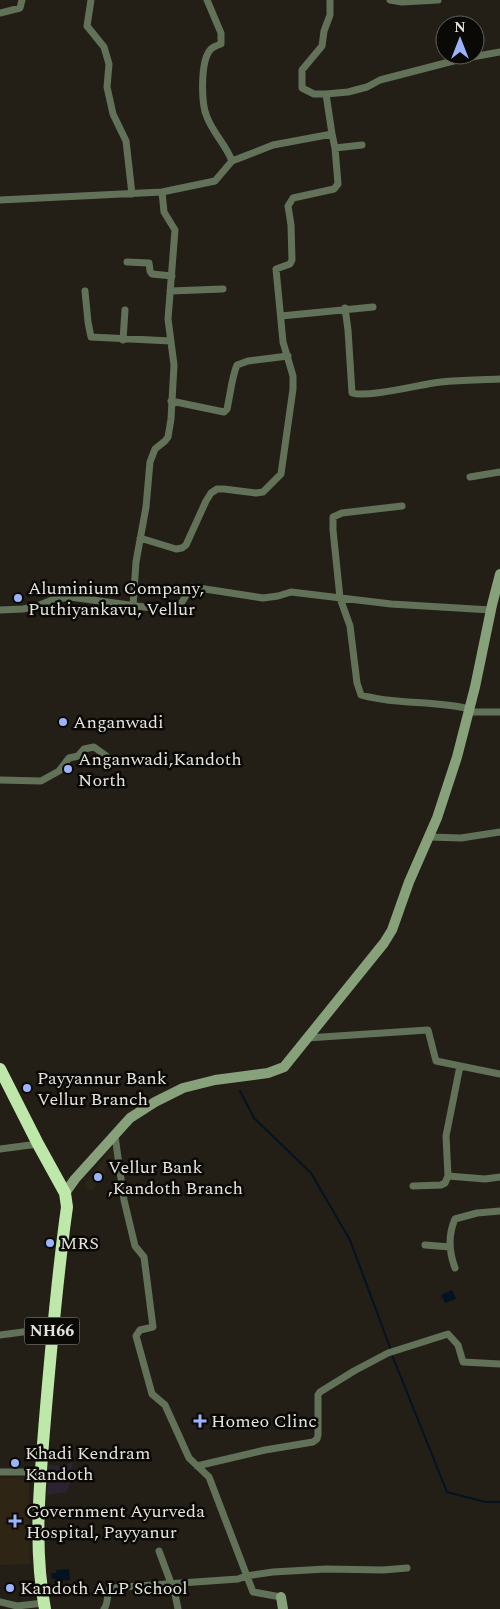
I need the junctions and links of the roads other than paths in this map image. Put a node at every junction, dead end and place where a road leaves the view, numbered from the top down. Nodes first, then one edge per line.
1 (22, 0) edge
2 (91, 0) edge
3 (207, 0) edge
4 (330, 0) edge
5 (390, 0) edge
6 (438, 0) edge
7 (0, 13) edge
8 (500, 52) edge
9 (326, 94) junction
10 (332, 134) junction
11 (362, 145) dead end
12 (335, 148) junction
13 (232, 161) junction
14 (162, 192) junction
15 (132, 194) junction
16 (0, 200) edge
17 (127, 262) dead end
18 (172, 276) junction
19 (223, 289) dead end
20 (85, 290) dead end
21 (170, 291) junction
22 (373, 307) dead end
23 (345, 308) junction
24 (125, 310) dead end
25 (281, 316) junction
26 (123, 340) junction
27 (171, 341) junction
28 (288, 356) junction
29 (500, 379) edge
30 (172, 401) junction
31 (500, 472) edge
32 (470, 477) dead end
33 (402, 506) dead end
34 (140, 538) junction
35 (500, 574) edge
36 (340, 598) junction
37 (134, 606) junction
38 (0, 610) edge
39 (494, 611) edge
40 (470, 710) junction
41 (500, 712) edge
42 (127, 761) dead end
43 (0, 780) edge
44 (500, 832) edge
45 (429, 837) junction
46 (307, 1038) junction
47 (460, 1066) junction
48 (500, 1074) edge
49 (2, 1077) edge
50 (115, 1136) junction
51 (38, 1144) junction
52 (0, 1149) edge
53 (448, 1176) junction
54 (500, 1177) edge
55 (413, 1186) dead end
56 (65, 1193) junction
57 (500, 1211) edge
58 (425, 1245) dead end
59 (450, 1247) junction
60 (455, 1268) dead end
61 (53, 1328) junction
62 (0, 1335) edge
63 (500, 1364) edge
64 (197, 1466) junction
65 (0, 1472) edge
66 (41, 1472) junction
67 (159, 1551) dead end
68 (407, 1568) dead end
69 (246, 1576) junction
70 (171, 1584) junction
71 (281, 1597) joint
72 (0, 1602) edge
73 (44, 1606) edge
74 (104, 1609) edge
75 (178, 1609) edge
76 (284, 1609) edge

1 - 7 street
2 - 15 street
3 - 13 street
4 - 9 street
5 - 6 street
8 - 9 street
9 - 10 street
10 - 12 street
10 - 13 street
11 - 12 street
12 - 25 street
13 - 14 street
14 - 15 street
14 - 18 street
15 - 16 street
17 - 18 street
18 - 21 street
19 - 21 street
20 - 26 street
21 - 27 street
22 - 23 street
23 - 25 street
23 - 29 street
24 - 26 street
25 - 28 street
26 - 27 street
27 - 30 street
28 - 30 street
28 - 34 street
30 - 34 street
31 - 32 street
33 - 36 street
34 - 37 street
35 - 39 main road
36 - 37 street
36 - 39 street
36 - 40 street
37 - 38 street
39 - 40 main road
40 - 41 street
40 - 45 main road
42 - 43 street
44 - 45 street
45 - 46 main road
46 - 47 street
46 - 50 main road
47 - 48 street
47 - 53 street
49 - 51 highway, NH66
50 - 56 main road
50 - 64 street
51 - 52 street
51 - 56 highway, NH66
53 - 54 street
53 - 55 street
56 - 61 highway, NH66
57 - 59 street
58 - 59 street
59 - 60 street
61 - 62 street
61 - 66 highway, NH66
63 - 64 street
64 - 69 street
65 - 66 street
66 - 73 highway, NH66
67 - 70 street
68 - 69 street
69 - 70 street
69 - 71 street
70 - 74 street
70 - 75 street
71 - 76 main road
72 - 73 street

